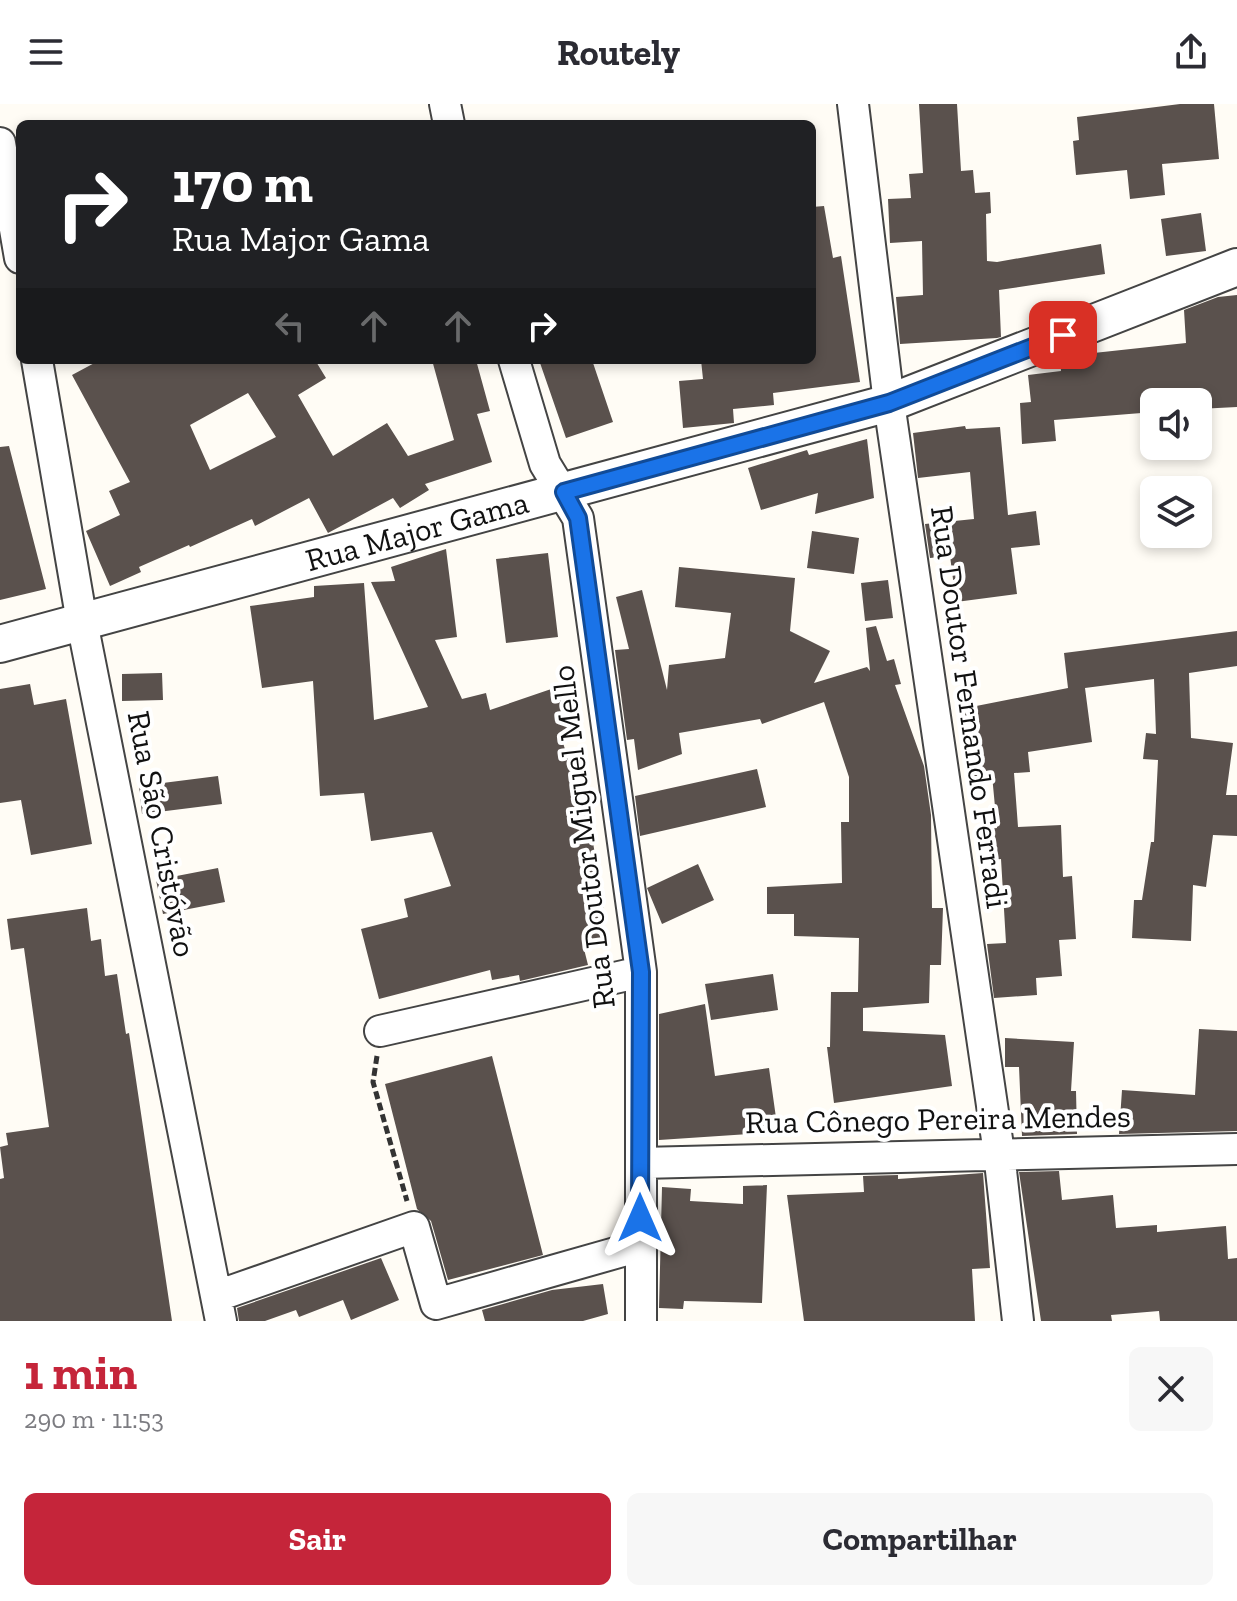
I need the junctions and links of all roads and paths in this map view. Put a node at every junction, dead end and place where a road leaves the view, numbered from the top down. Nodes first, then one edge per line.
1 (853, 104) edge
2 (0, 143) edge
3 (16, 235) edge
4 (1237, 267) edge
5 (38, 364) edge
6 (515, 364) edge
7 (889, 403) junction
8 (564, 492) junction
9 (82, 622) junction
10 (0, 644) edge
11 (641, 972) junction
12 (380, 1031) joint
13 (1237, 1149) edge
14 (999, 1153) junction
15 (641, 1163) junction
16 (414, 1227) junction
17 (640, 1246) junction
18 (219, 1308) edge
19 (641, 1321) edge
20 (1018, 1321) edge

1 - 7 street, Rua Doutor Fernando Ferradi
2 - 3 street
4 - 7 street, Rua Major Gama
5 - 9 street, Rua São Cristóvão
6 - 8 street, Rua Doutor Miguel Mello
7 - 8 street, Rua Major Gama
7 - 14 street, Rua Doutor Fernando Ferradi
8 - 9 street, Rua Major Gama
8 - 11 street, Rua Doutor Miguel Mello
9 - 10 street, Rua Major Gama
9 - 18 street, Rua São Cristóvão
11 - 12 street
11 - 15 street, Rua Doutor Miguel Mello
12 - 16 path
13 - 14 street, Rua Cônego Pereira Mendes
14 - 15 street, Rua Cônego Pereira Mendes
14 - 20 street, Rua Doutor Fernando Ferradi
15 - 17 street, Rua Doutor Miguel Mello
16 - 17 street
16 - 18 street
17 - 19 street, Rua Doutor Miguel Mello

